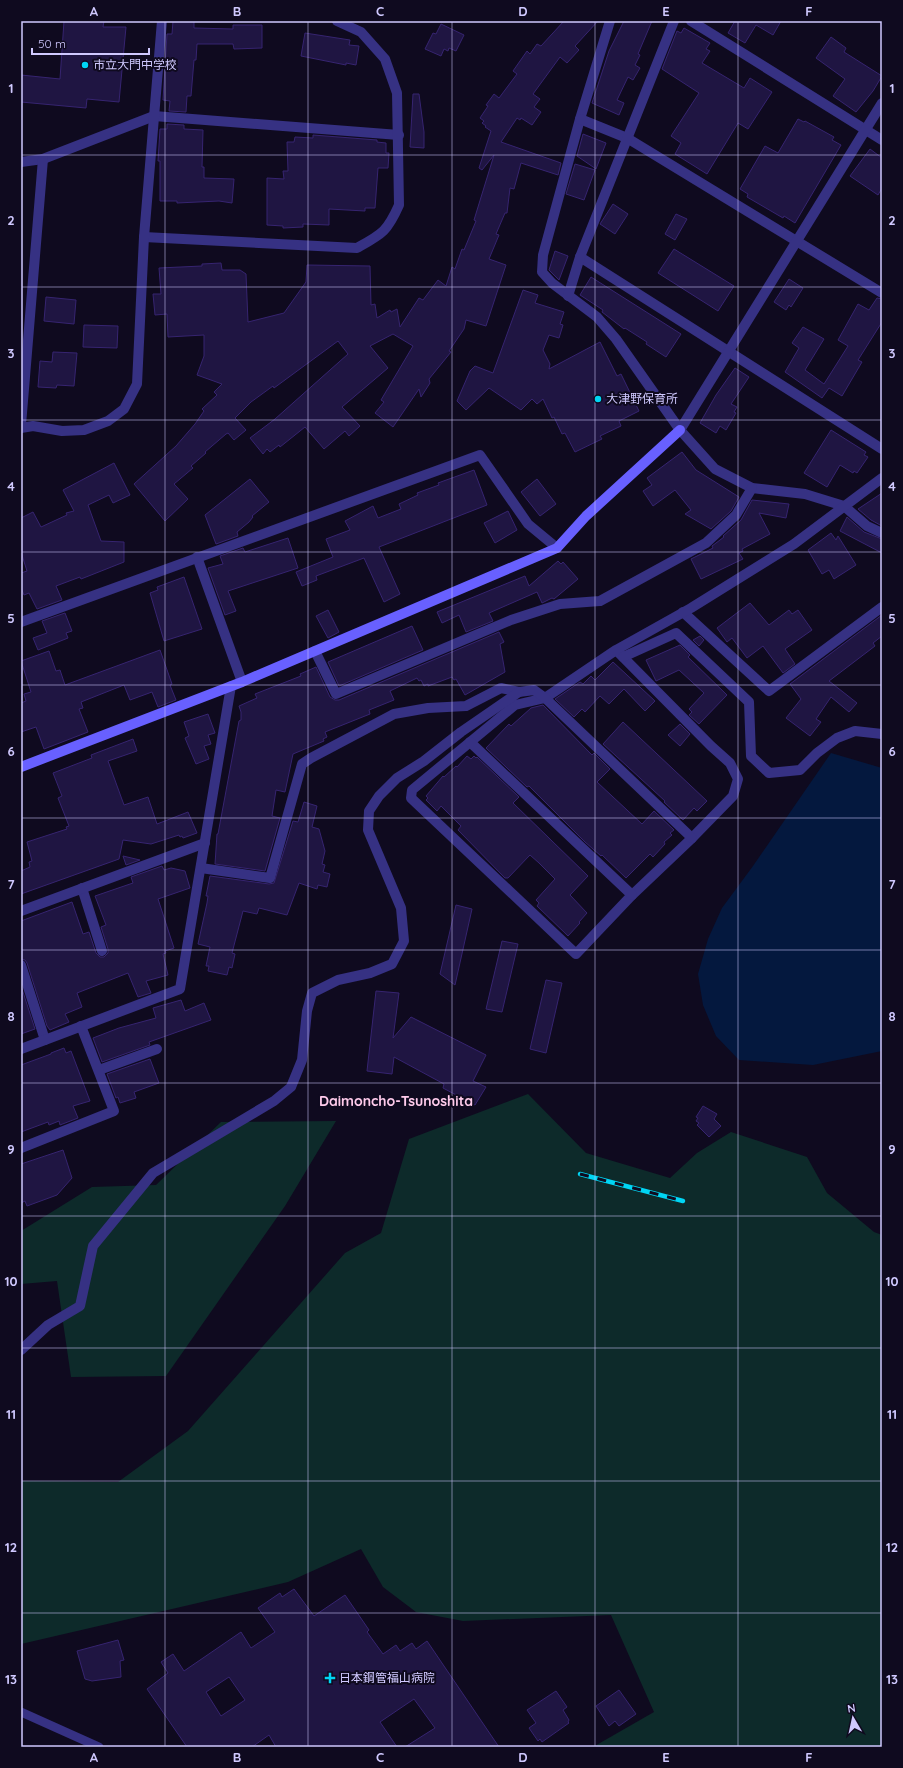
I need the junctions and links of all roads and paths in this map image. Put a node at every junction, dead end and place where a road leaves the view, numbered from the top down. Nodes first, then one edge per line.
1 (162, 21) edge
2 (337, 21) edge
3 (610, 21) edge
4 (674, 21) edge
5 (690, 21) edge
6 (882, 103) edge
7 (154, 116) junction
8 (580, 119) junction
9 (866, 130) junction
10 (399, 135) junction
11 (627, 138) junction
12 (882, 140) edge
13 (43, 159) junction
14 (21, 162) edge
15 (144, 237) junction
16 (797, 240) junction
17 (580, 257) junction
18 (882, 293) edge
19 (568, 296) junction
20 (728, 351) junction
21 (21, 425) edge
22 (21, 428) edge
23 (680, 430) junction
24 (882, 449) edge
25 (882, 478) edge
26 (752, 488) junction
27 (844, 506) junction
28 (882, 533) edge
29 (557, 548) junction
30 (197, 557) junction
31 (882, 607) edge
32 (683, 612) junction
33 (21, 622) edge
34 (616, 650) junction
35 (315, 651) junction
36 (623, 657) junction
37 (242, 682) junction
38 (231, 686) junction
39 (519, 692) junction
40 (545, 698) junction
41 (882, 734) edge
42 (470, 742) junction
43 (21, 767) edge
44 (692, 838) junction
45 (205, 843) junction
46 (201, 868) junction
47 (82, 888) junction
48 (632, 895) junction
49 (21, 911) edge
50 (102, 951) dead end
51 (21, 965) edge
52 (81, 1026) junction
53 (44, 1040) junction
54 (21, 1049) edge
55 (157, 1049) dead end
56 (98, 1070) junction
57 (21, 1148) edge
58 (21, 1350) edge
59 (21, 1712) edge
60 (99, 1747) edge

1 - 7 street
2 - 10 street
3 - 8 street
4 - 11 street
5 - 9 street
6 - 9 street
7 - 10 street
7 - 13 street
7 - 15 street
8 - 11 street
8 - 19 street
9 - 12 street
9 - 16 street
10 - 15 street
11 - 16 street
11 - 17 street
13 - 14 street
13 - 21 street
15 - 22 street
16 - 18 street
16 - 20 street
17 - 19 street
17 - 20 street
19 - 23 street
20 - 23 street
20 - 24 street
23 - 26 street
23 - 29 street
25 - 27 street
26 - 27 street
26 - 35 street
27 - 28 street
27 - 32 street
29 - 30 street
29 - 35 street
30 - 33 street
30 - 37 street
31 - 32 street
32 - 34 street
34 - 36 street
34 - 40 street
35 - 37 street
36 - 41 street
36 - 44 street
37 - 38 street
38 - 43 street
38 - 45 street
39 - 40 street
39 - 46 street
39 - 58 street
40 - 42 street
40 - 44 street
42 - 48 street
42 - 48 street
44 - 48 street
45 - 46 street
45 - 47 street
46 - 52 street
47 - 49 street
47 - 50 street
51 - 53 street
52 - 53 street
52 - 56 street
53 - 54 street
55 - 56 street
56 - 57 street
59 - 60 lane

